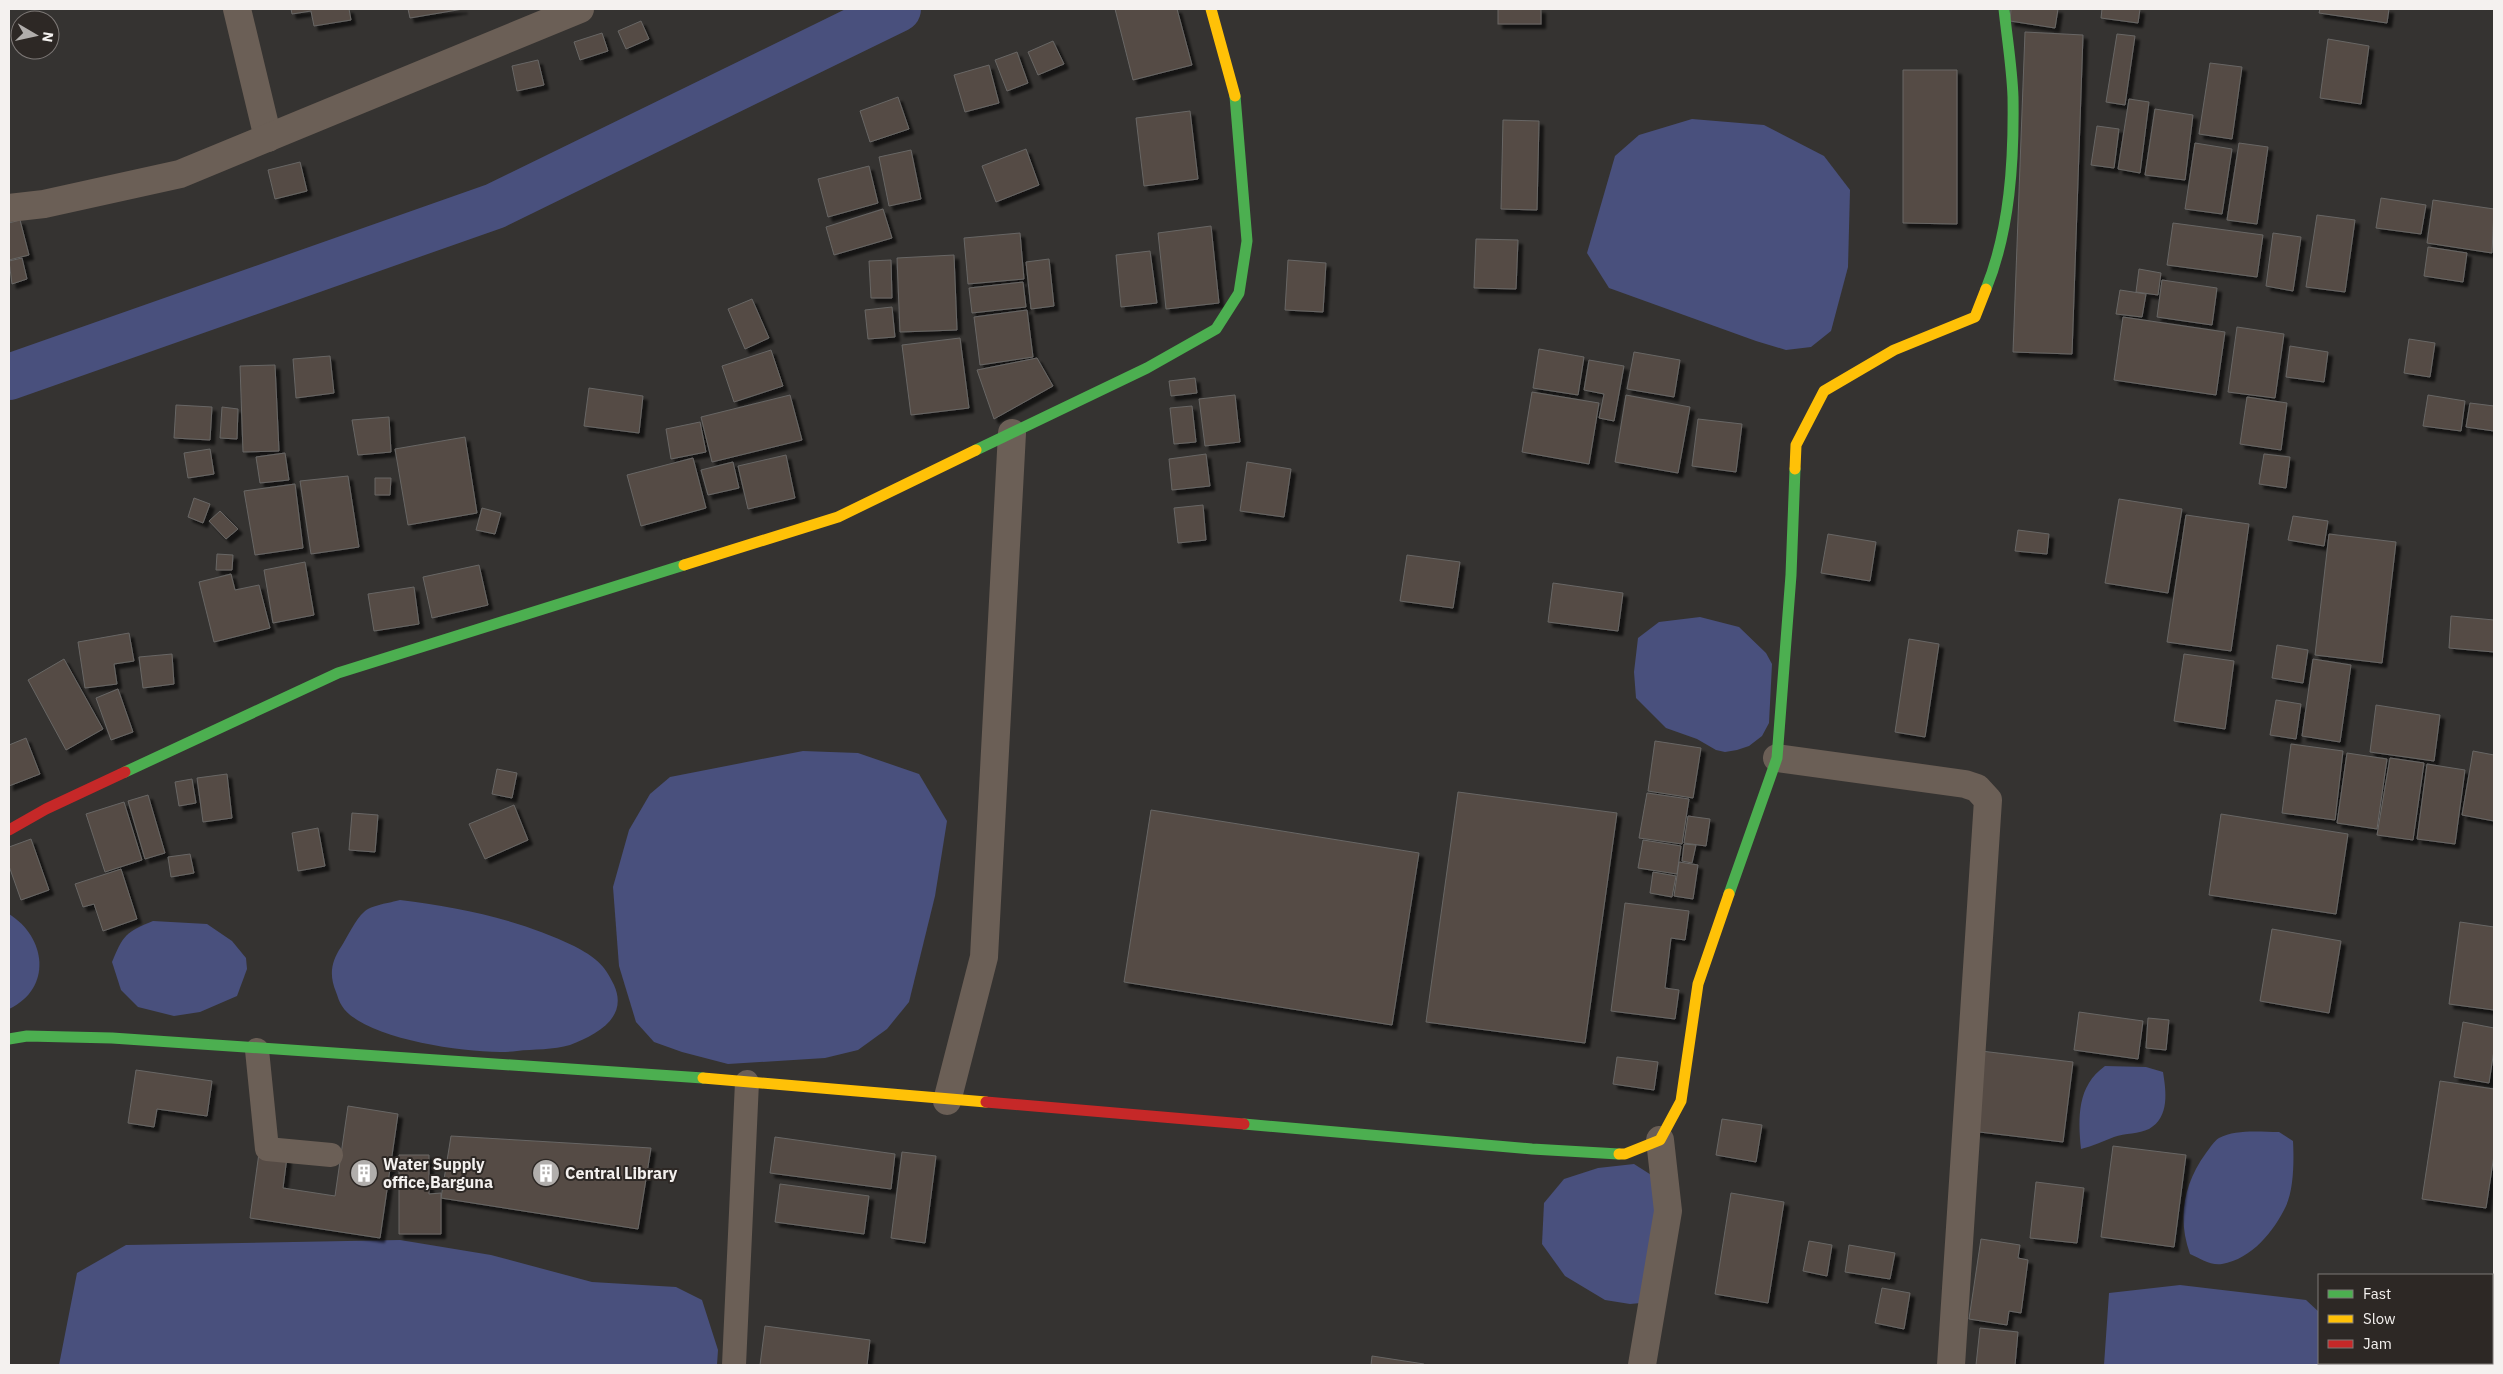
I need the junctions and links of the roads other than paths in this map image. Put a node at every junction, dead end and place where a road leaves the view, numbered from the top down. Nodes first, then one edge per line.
1 (237, 9) edge
2 (580, 9) edge
3 (1211, 9) edge
4 (2004, 9) edge
5 (268, 138) junction
6 (9, 208) edge
7 (1012, 433) junction
8 (1776, 758) junction
9 (9, 830) edge
10 (9, 1039) edge
11 (257, 1050) junction
12 (747, 1082) junction
13 (947, 1101) junction
14 (1660, 1140) junction
15 (331, 1155) dead end
16 (734, 1365) edge
17 (1642, 1365) edge
18 (1951, 1365) edge

1 - 5 street
2 - 5 street
3 - 7 street
4 - 8 street
5 - 6 street
7 - 9 street
7 - 13 street
8 - 14 street
8 - 18 street
10 - 11 street
11 - 12 street
11 - 15 lane
12 - 13 street
12 - 16 lane
13 - 14 street
14 - 17 street

